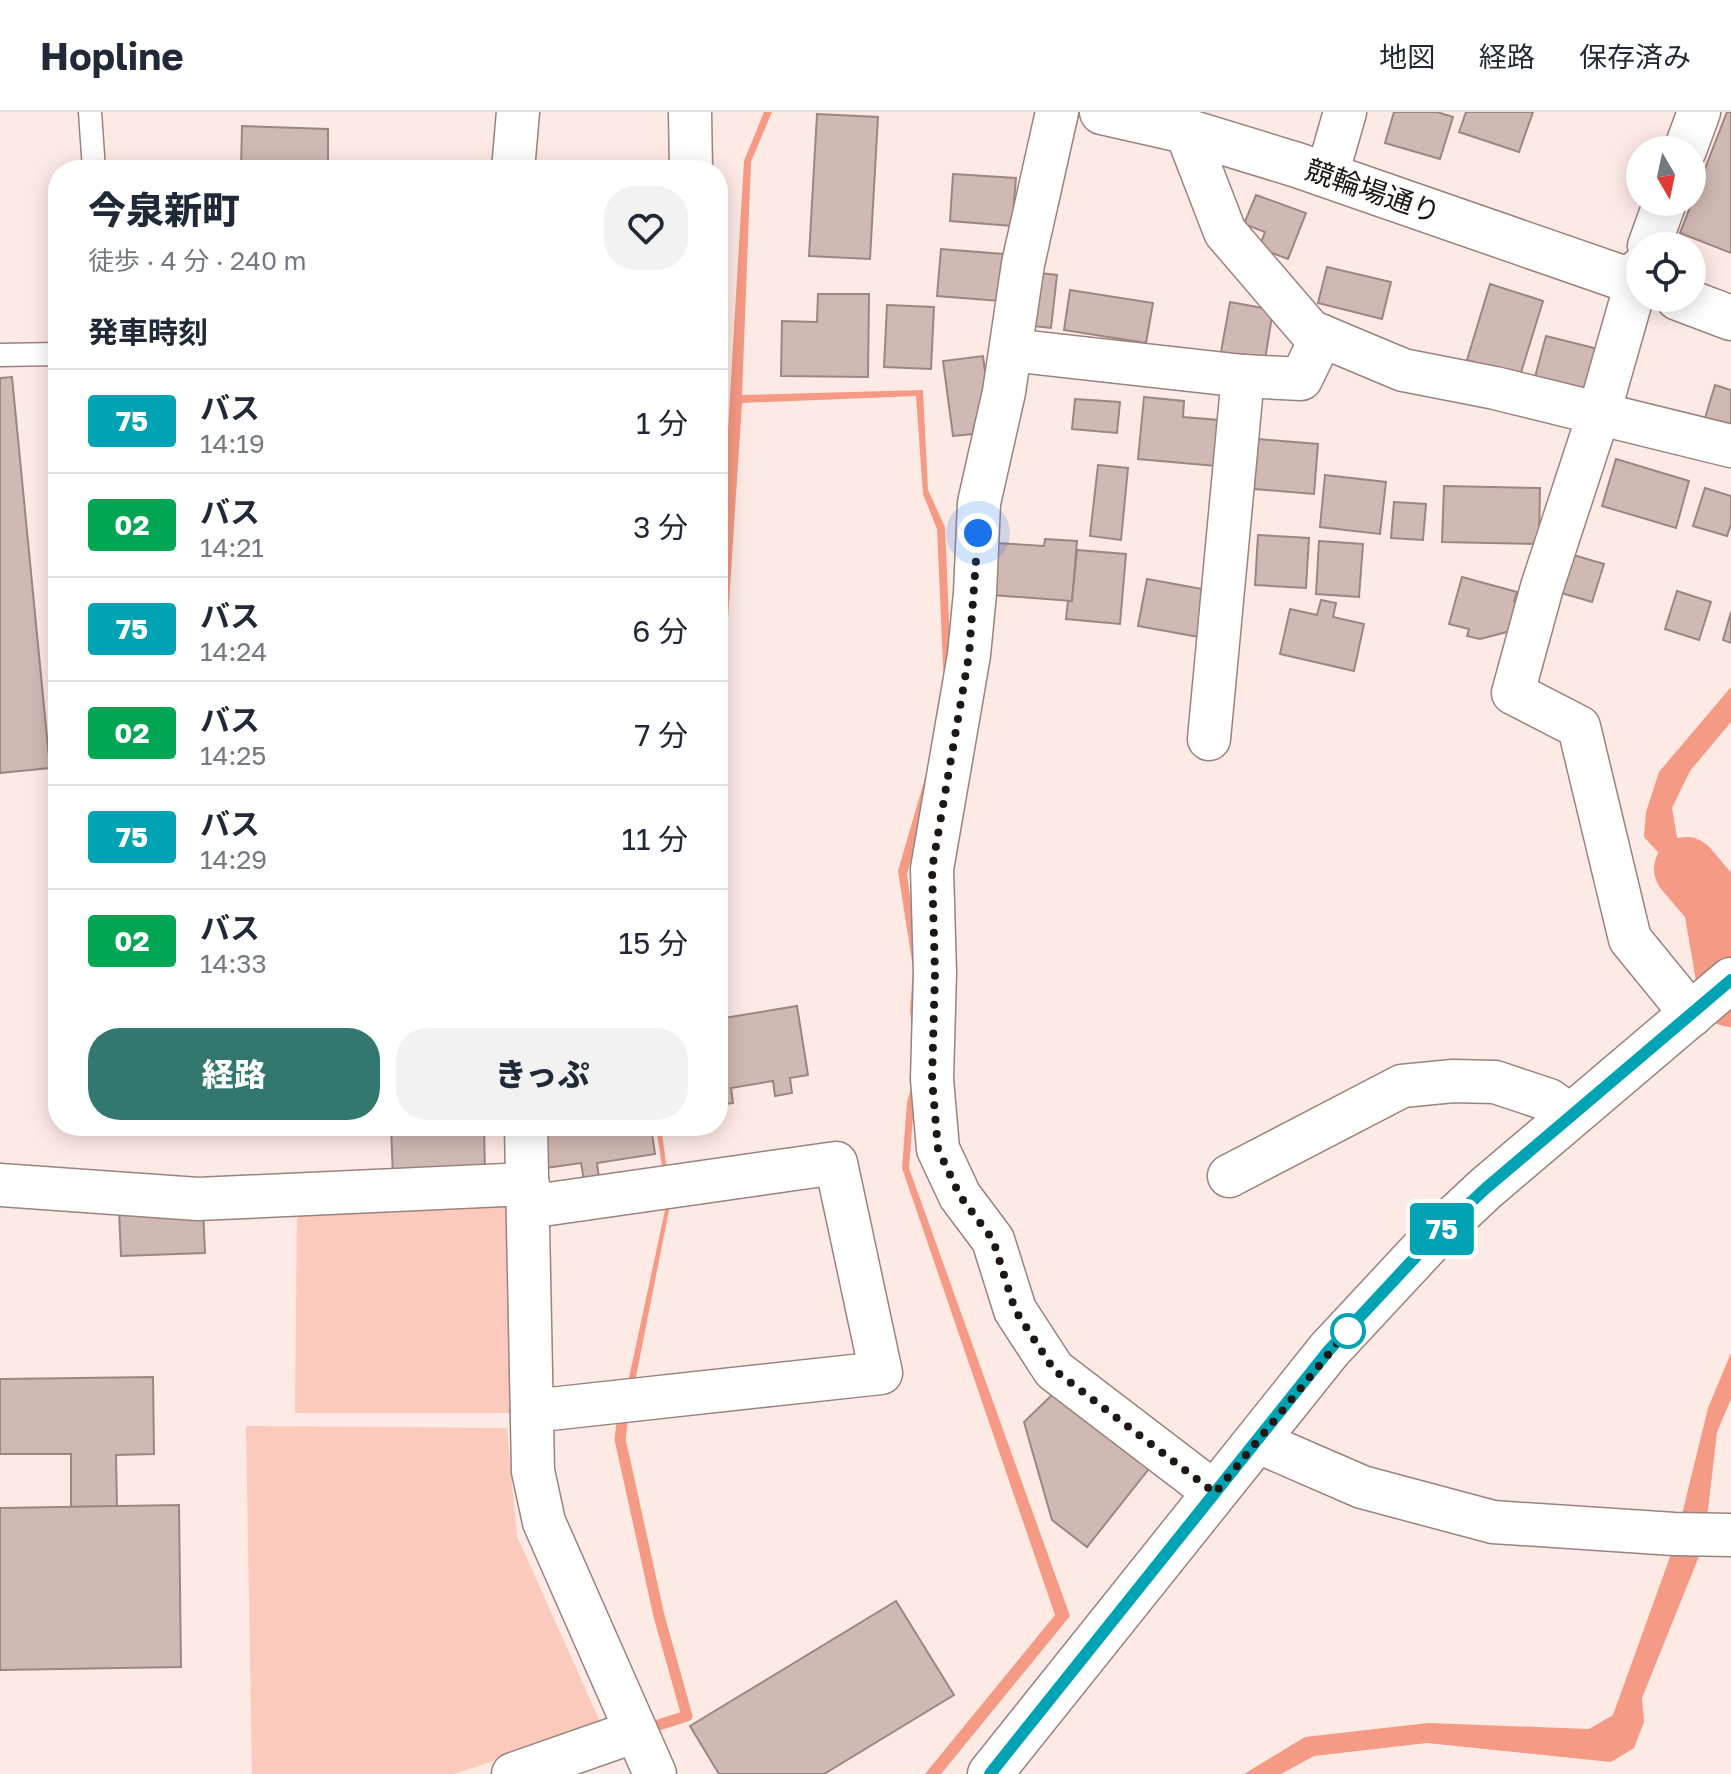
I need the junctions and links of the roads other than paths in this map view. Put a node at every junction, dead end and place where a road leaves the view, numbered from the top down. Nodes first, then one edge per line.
1 (90, 112) edge
2 (518, 112) edge
3 (690, 112) edge
4 (1057, 112) edge
5 (1102, 112) edge
6 (1345, 112) edge
7 (1699, 112) edge
8 (1186, 131) junction
9 (1690, 136) edge
10 (93, 160) edge
11 (514, 160) edge
12 (691, 160) edge
13 (1327, 175) junction
14 (1626, 265) edge
15 (1706, 309) edge
16 (1629, 312) edge
17 (1731, 318) edge
18 (1322, 336) junction
19 (1011, 350) junction
20 (48, 354) edge
21 (0, 355) edge
22 (1243, 376) junction
23 (1599, 413) junction
24 (1731, 446) edge
25 (1209, 739) dead end
26 (1731, 980) edge
27 (1693, 1014) junction
28 (1571, 1116) junction
29 (526, 1136) edge
30 (1229, 1176) dead end
31 (0, 1185) edge
32 (528, 1196) junction
33 (532, 1411) junction
34 (1256, 1441) junction
35 (1215, 1493) junction
36 (1731, 1535) edge
37 (636, 1731) junction
38 (513, 1774) edge
39 (655, 1774) edge
40 (990, 1774) edge

1 - 10 lane
2 - 11 street
3 - 12 street
4 - 19 street
5 - 8 main road, 競輪場通り
6 - 13 street
7 - 9 street
8 - 13 main road, 競輪場通り
8 - 18 street
13 - 14 main road, 競輪場通り
15 - 17 main road
16 - 23 street
18 - 22 street
18 - 23 street
19 - 22 street
19 - 35 street
20 - 21 lane
22 - 25 street
23 - 24 street
23 - 27 street
26 - 27 main road
27 - 28 main road
28 - 30 street
28 - 34 main road
29 - 32 street
31 - 32 street
32 - 33 street
32 - 33 street
33 - 37 street
34 - 35 main road
34 - 36 street
35 - 40 main road
37 - 38 street
37 - 39 street

